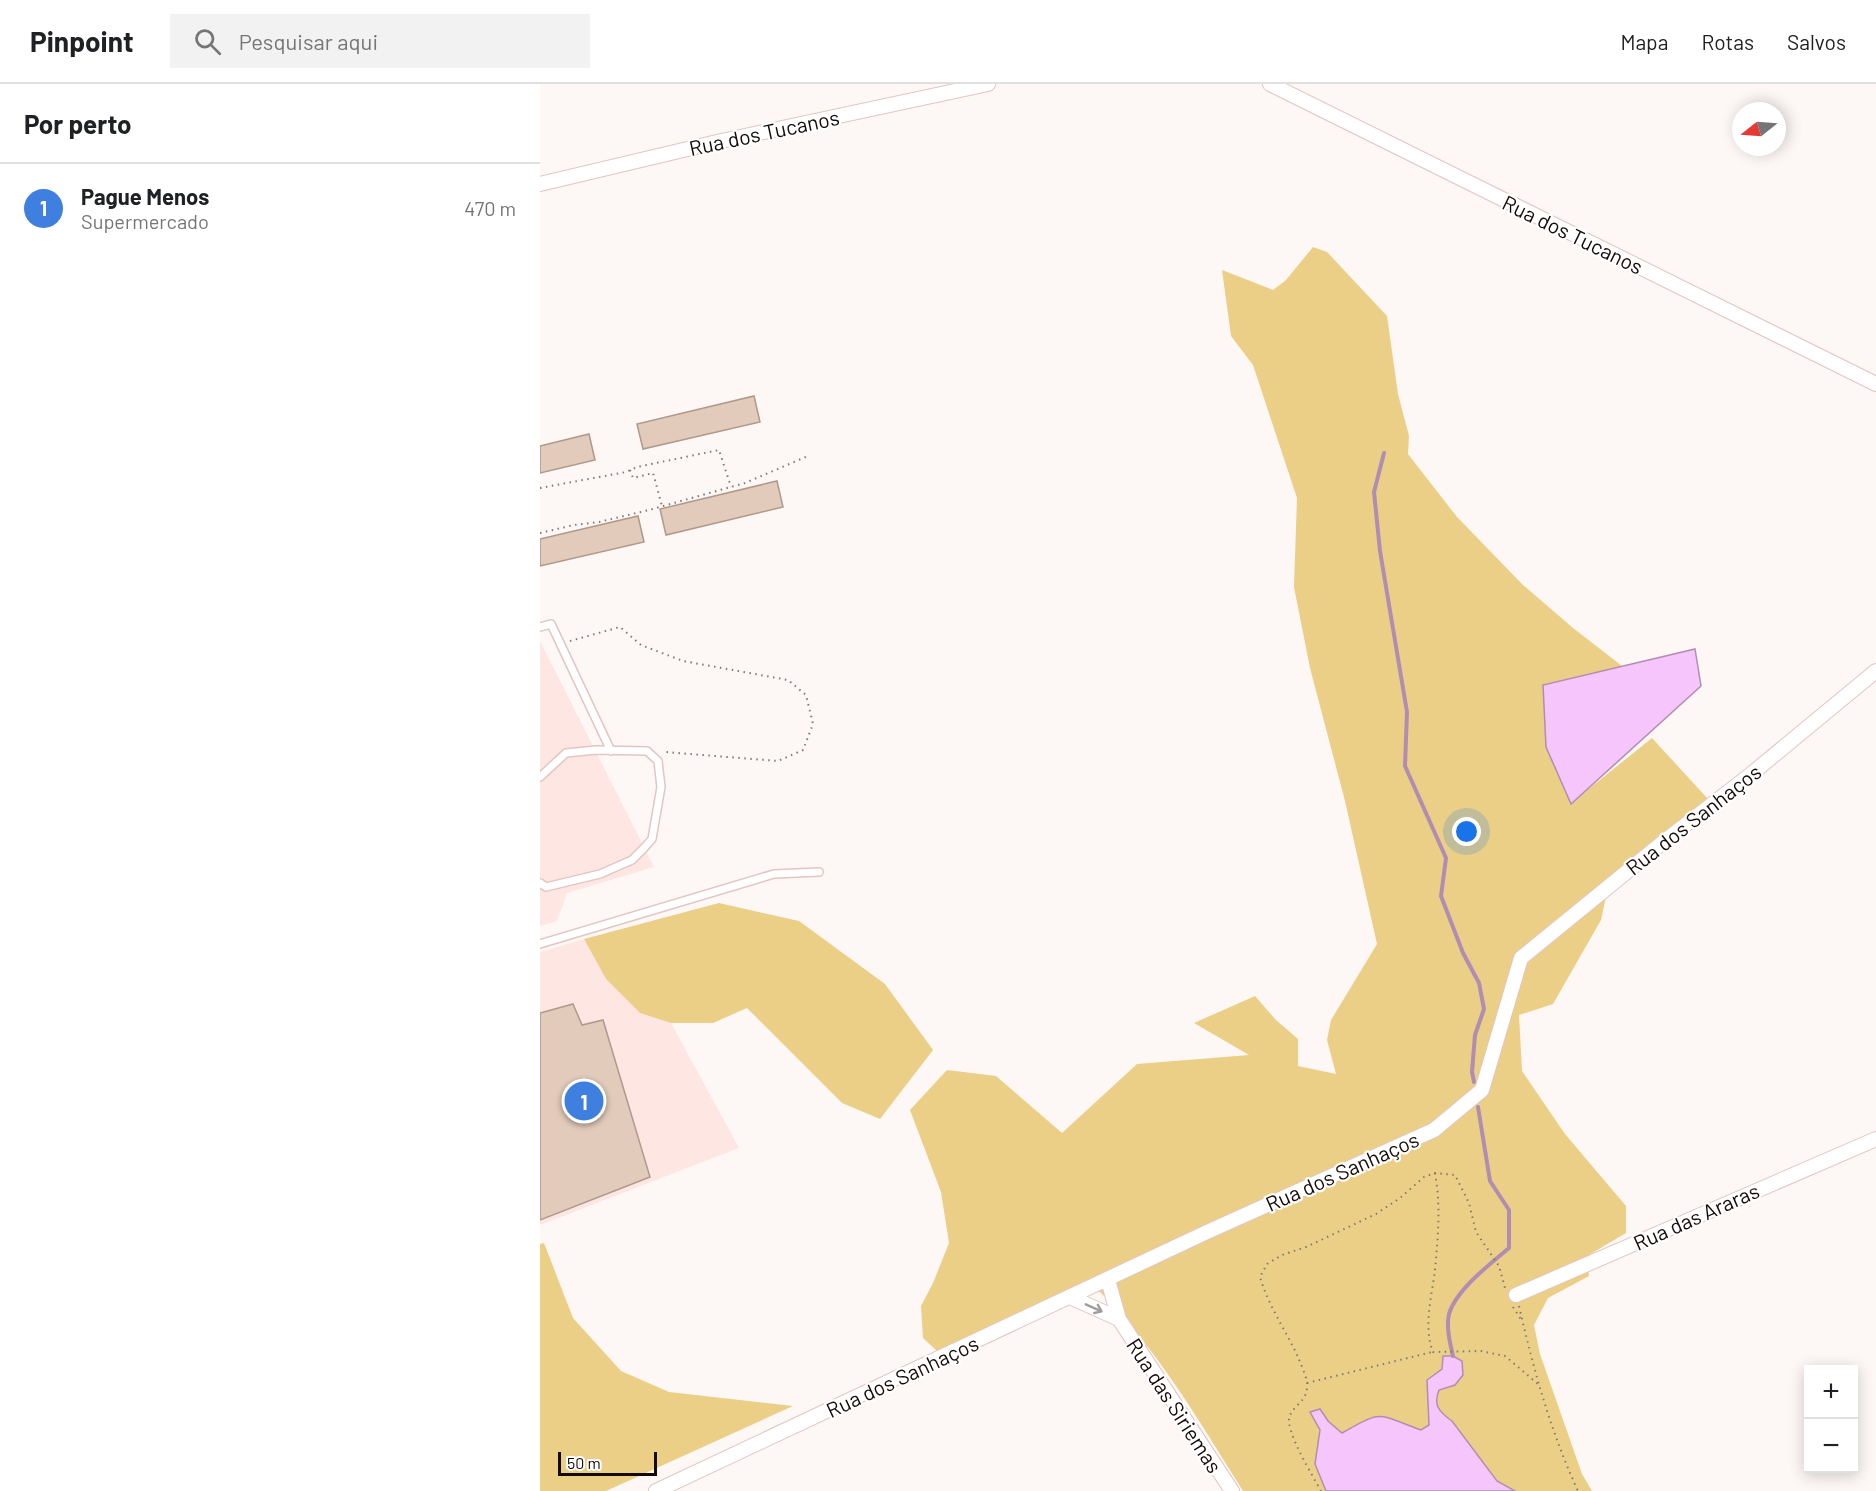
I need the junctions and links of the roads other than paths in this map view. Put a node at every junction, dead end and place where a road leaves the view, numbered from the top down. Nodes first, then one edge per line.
1 (988, 84) edge
2 (1270, 84) edge
3 (540, 184) edge
4 (1876, 384) edge
5 (540, 627) edge
6 (1876, 671) edge
7 (611, 751) junction
8 (540, 777) edge
9 (819, 872) dead end
10 (540, 883) edge
11 (540, 944) edge
12 (1876, 1139) edge
13 (1108, 1280) junction
14 (1516, 1295) road end
15 (1070, 1298) junction
16 (1119, 1319) junction
17 (656, 1491) edge
18 (1232, 1491) edge

1 - 3 street, Rua dos Tucanos
2 - 4 street, Rua dos Tucanos
5 - 7 lane
6 - 13 street, Rua dos Sanhaços
7 - 8 lane
7 - 10 lane
9 - 11 lane
12 - 14 street, Rua das Araras
13 - 15 street, Rua dos Sanhaços
13 - 16 street, Rua das Siriemas
15 -> 16 street, Rua das Siriemas
15 - 17 street, Rua dos Sanhaços
16 - 18 street, Rua das Siriemas

